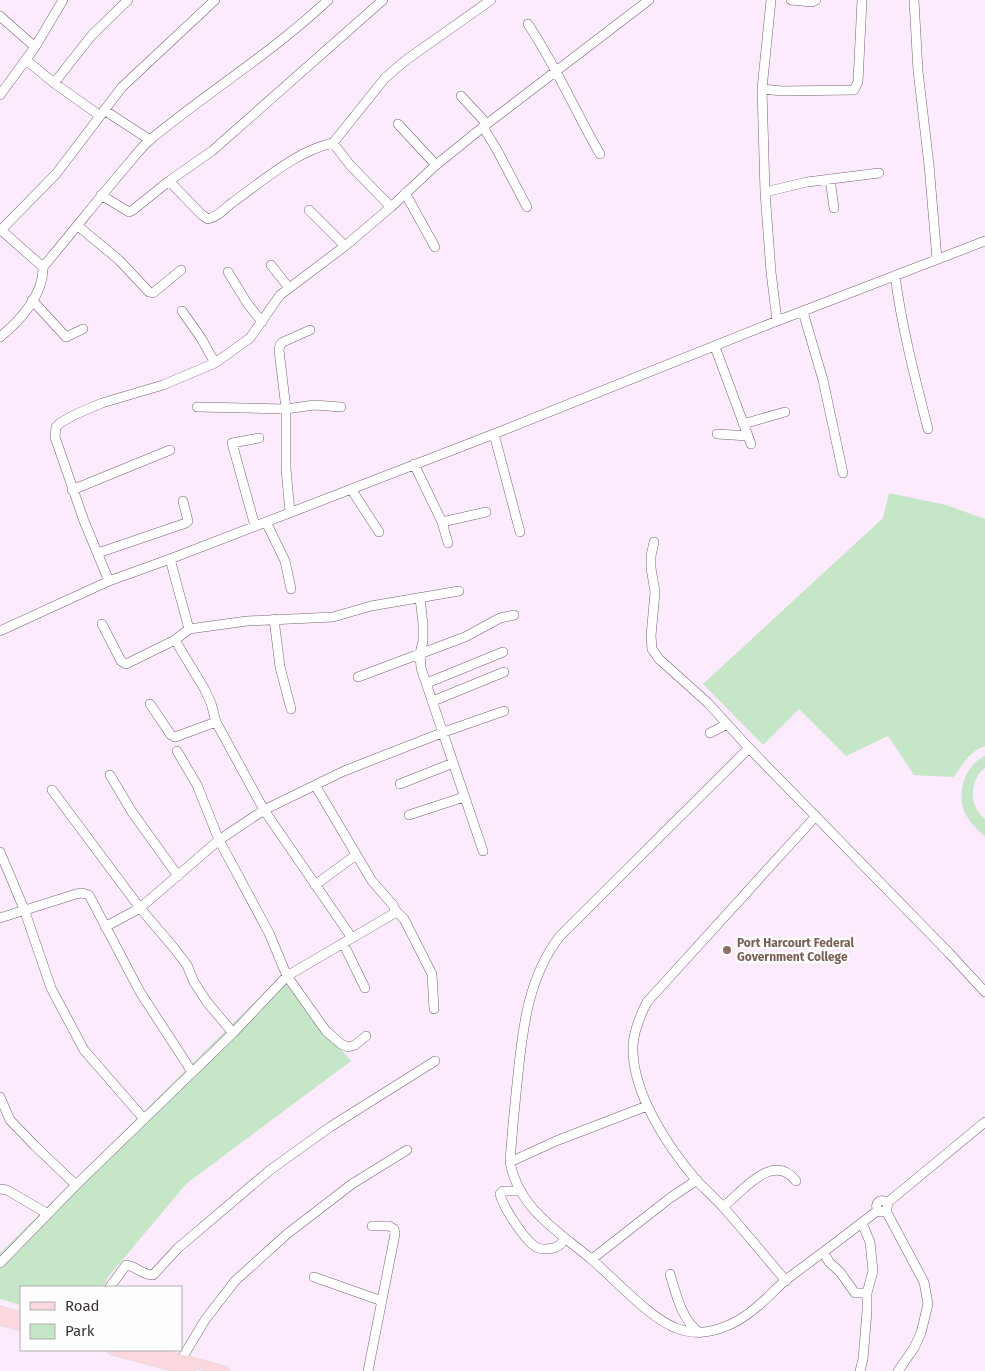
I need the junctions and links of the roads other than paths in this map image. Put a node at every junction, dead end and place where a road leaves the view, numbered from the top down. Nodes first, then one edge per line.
1 (63, 0) edge
2 (128, 0) edge
3 (215, 0) edge
4 (328, 0) edge
5 (383, 0) edge
6 (491, 0) edge
7 (649, 0) edge
8 (771, 0) edge
9 (791, 0) edge
10 (816, 0) edge
11 (862, 0) edge
12 (914, 0) edge
13 (0, 16) edge
14 (528, 24) dead end
15 (35, 47) junction
16 (26, 60) junction
17 (556, 72) junction
18 (54, 83) junction
19 (762, 89) junction
20 (0, 95) edge
21 (461, 96) dead end
22 (102, 112) junction
23 (398, 124) dead end
24 (485, 125) junction
25 (150, 140) junction
26 (333, 144) junction
27 (600, 154) dead end
28 (436, 165) junction
29 (879, 173) dead end
30 (830, 179) junction
31 (168, 181) junction
32 (765, 192) junction
33 (405, 193) junction
34 (101, 195) junction
35 (391, 207) junction
36 (527, 207) dead end
37 (834, 208) dead end
38 (309, 210) dead end
39 (78, 226) junction
40 (0, 231) edge
41 (985, 241) edge
42 (345, 246) junction
43 (435, 248) dead end
44 (937, 259) junction
45 (271, 266) dead end
46 (43, 267) junction
47 (181, 270) dead end
48 (228, 272) dead end
49 (894, 276) junction
50 (289, 288) junction
51 (32, 300) junction
52 (182, 311) dead end
53 (803, 312) junction
54 (777, 321) junction
55 (262, 322) junction
56 (83, 328) dead end
57 (310, 330) dead end
58 (0, 337) edge
59 (715, 347) junction
60 (215, 363) junction
61 (197, 407) dead end
62 (341, 407) dead end
63 (286, 409) junction
64 (785, 412) dead end
65 (744, 424) junction
66 (928, 429) dead end
67 (494, 434) junction
68 (717, 434) dead end
69 (259, 438) dead end
70 (170, 450) dead end
71 (414, 464) junction
72 (843, 473) dead end
73 (351, 489) junction
74 (72, 490) junction
75 (183, 501) dead end
76 (290, 512) junction
77 (486, 512) dead end
78 (266, 522) junction
79 (442, 522) junction
80 (255, 526) junction
81 (379, 532) dead end
82 (520, 532) dead end
83 (654, 542) dead end
84 (448, 543) dead end
85 (98, 553) junction
86 (170, 559) junction
87 (110, 581) junction
88 (291, 589) dead end
89 (459, 591) dead end
90 (420, 598) junction
91 (514, 614) dead end
92 (274, 619) junction
93 (102, 624) dead end
94 (189, 629) junction
95 (0, 631) edge
96 (175, 640) junction
97 (503, 652) dead end
98 (420, 653) junction
99 (504, 672) dead end
100 (358, 677) dead end
101 (427, 683) junction
102 (433, 701) junction
103 (150, 704) dead end
104 (291, 709) dead end
105 (504, 711) dead end
106 (216, 722) junction
107 (726, 724) junction
108 (444, 732) junction
109 (710, 733) dead end
110 (748, 748) junction
111 (177, 751) dead end
112 (453, 763) junction
113 (110, 775) dead end
114 (400, 784) dead end
115 (315, 785) junction
116 (52, 790) dead end
117 (464, 796) junction
118 (264, 810) junction
119 (408, 815) dead end
120 (816, 816) junction
121 (219, 840) junction
122 (482, 851) dead end
123 (0, 852) edge
124 (356, 855) junction
125 (178, 876) junction
126 (315, 884) junction
127 (140, 908) junction
128 (24, 909) junction
129 (395, 910) junction
130 (0, 918) edge
131 (105, 927) junction
132 (352, 938) junction
133 (343, 943) junction
134 (288, 976) junction
135 (364, 988) dead end
136 (985, 992) edge
137 (434, 1009) dead end
138 (233, 1033) junction
139 (366, 1036) dead end
140 (435, 1061) dead end
141 (192, 1072) junction
142 (0, 1097) edge
143 (647, 1106) junction
144 (144, 1119) junction
145 (10, 1120) junction
146 (0, 1122) edge
147 (985, 1122) edge
148 (407, 1150) dead end
149 (510, 1162) junction
150 (697, 1180) junction
151 (796, 1182) dead end
152 (76, 1185) junction
153 (0, 1190) edge
154 (520, 1192) junction
155 (724, 1208) junction
156 (883, 1208) junction
157 (48, 1214) junction
158 (862, 1223) junction
159 (372, 1226) dead end
160 (565, 1238) junction
161 (824, 1253) junction
162 (592, 1259) junction
163 (0, 1263) edge
164 (670, 1274) dead end
165 (314, 1277) dead end
166 (786, 1281) junction
167 (111, 1286) edge
168 (867, 1293) junction
169 (382, 1301) junction
170 (0, 1311) edge
171 (20, 1317) edge
172 (0, 1320) edge
173 (20, 1326) edge
174 (701, 1333) junction
175 (116, 1351) edge
176 (149, 1351) edge
177 (181, 1360) junction
178 (192, 1371) edge
179 (225, 1371) edge
180 (368, 1371) edge
181 (860, 1371) edge
182 (898, 1371) edge

1 - 15 street
2 - 18 street
3 - 22 street
4 - 25 street
5 - 31 street
6 - 26 street
7 - 17 street
8 - 19 street
9 - 10 street
11 - 19 street
12 - 44 street
13 - 15 street
14 - 17 street
15 - 16 street
16 - 18 street
16 - 20 street
17 - 24 street
17 - 27 street
18 - 22 street
19 - 32 street
21 - 24 street
22 - 25 street
22 - 40 street
23 - 28 street
24 - 28 street
24 - 36 street
25 - 34 street
26 - 31 street
26 - 35 street
28 - 33 street
29 - 30 street
30 - 32 street
30 - 37 street
31 - 34 street
32 - 54 street
33 - 35 street
33 - 43 street
34 - 39 street
35 - 42 street
38 - 42 street
39 - 46 street
39 - 47 street
40 - 46 street
41 - 44 street
42 - 50 street
44 - 49 street
45 - 50 street
46 - 51 street
48 - 55 street
49 - 53 street
49 - 66 street
50 - 55 street
51 - 56 street
51 - 58 street
52 - 60 street
53 - 54 street
53 - 72 street
54 - 59 street
55 - 60 street
57 - 63 street
59 - 65 street
59 - 67 street
60 - 74 street
61 - 63 street
62 - 63 street
63 - 76 street
64 - 65 street
65 - 68 street
67 - 71 street
67 - 82 street
69 - 80 street
70 - 74 street
71 - 73 street
71 - 79 street
73 - 76 street
73 - 81 street
74 - 85 street
75 - 85 street
76 - 78 street
77 - 79 street
78 - 80 street
78 - 88 street
79 - 84 street
80 - 86 street
83 - 107 street
85 - 87 street
86 - 87 street
86 - 94 street
87 - 95 street
89 - 90 street
90 - 92 street
90 - 98 street
91 - 98 street
92 - 94 street
92 - 104 street
93 - 96 street
94 - 96 street
96 - 106 street
97 - 101 street
98 - 100 street
98 - 101 street
99 - 102 street
101 - 102 street
102 - 108 street
103 - 106 street
105 - 108 street
106 - 118 street
107 - 109 street
107 - 110 street
108 - 112 street
108 - 115 street
110 - 120 street
110 - 149 street
111 - 121 street
112 - 114 street
112 - 117 street
113 - 125 street
115 - 118 street
115 - 124 street
116 - 127 street
117 - 119 street
117 - 122 street
118 - 121 street
118 - 126 street
120 - 136 street
120 - 143 street
121 - 125 street
121 - 134 street
123 - 128 street
124 - 126 street
124 - 129 street
125 - 127 street
126 - 132 street
127 - 131 street
127 - 138 street
128 - 130 street
128 - 131 street
128 - 144 street
129 - 132 street
129 - 137 street
131 - 141 street
132 - 133 street
133 - 134 street
133 - 135 street
134 - 138 street
134 - 139 street
138 - 141 street
140 - 167 street
141 - 144 street
142 - 145 street
143 - 149 street
143 - 150 street
144 - 152 street
145 - 146 street
145 - 152 street
147 - 156 street
148 - 177 street
149 - 154 street
150 - 155 street
150 - 162 street
151 - 155 street
152 - 157 street
153 - 157 street
154 - 160 street
154 - 160 street
155 - 166 street
156 - 158 street
156 - 182 street
157 - 163 street
158 - 161 street
158 - 168 street
159 - 169 street
160 - 162 street
161 - 166 street
161 - 168 street
162 - 174 street
164 - 174 street
165 - 169 street
166 - 174 street
168 - 181 street
169 - 180 street
170 - 171 main road
172 - 173 main road
175 - 178 main road
176 - 177 main road
177 - 179 main road

